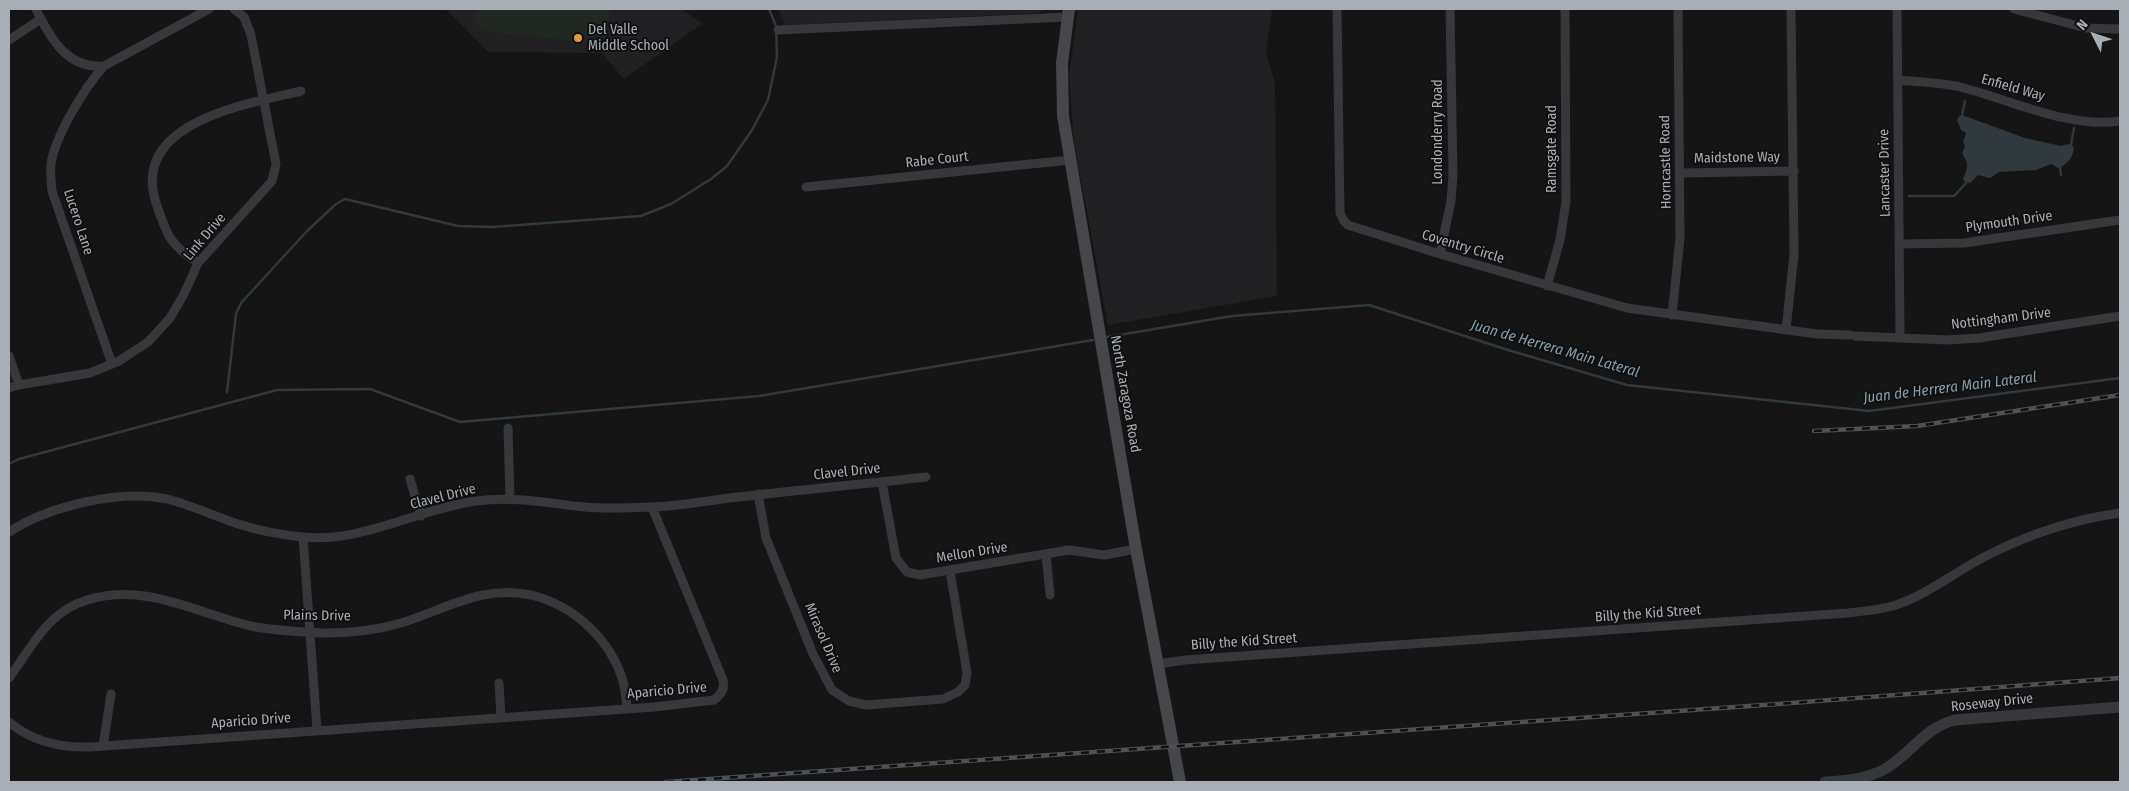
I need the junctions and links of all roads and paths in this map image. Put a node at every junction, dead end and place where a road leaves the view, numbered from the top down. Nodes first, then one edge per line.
1 (36, 9) edge
2 (209, 9) edge
3 (234, 9) edge
4 (1337, 9) edge
5 (1450, 9) edge
6 (1565, 9) edge
7 (1678, 9) edge
8 (1791, 9) edge
9 (1897, 9) edge
10 (2014, 9) edge
11 (1068, 13) edge
12 (41, 19) junction
13 (2120, 29) edge
14 (778, 30) dead end
15 (9, 40) edge
16 (104, 66) junction
17 (1898, 80) junction
18 (301, 91) dead end
19 (265, 100) junction
20 (2120, 121) edge
21 (1070, 160) junction
22 (1794, 171) junction
23 (1681, 173) junction
24 (806, 187) dead end
25 (2120, 220) edge
26 (1900, 244) junction
27 (1440, 254) junction
28 (198, 263) junction
29 (1547, 286) junction
30 (1672, 315) junction
31 (2120, 316) edge
32 (1786, 330) junction
33 (1817, 334) joint
34 (1900, 336) junction
35 (9, 356) edge
36 (112, 364) junction
37 (19, 385) junction
38 (9, 388) edge
39 (508, 428) dead end
40 (926, 477) dead end
41 (410, 479) dead end
42 (882, 482) junction
43 (758, 494) junction
44 (510, 498) junction
45 (652, 507) junction
46 (2120, 513) edge
47 (421, 516) junction
48 (9, 532) edge
49 (303, 537) junction
50 (1136, 549) junction
51 (1046, 554) junction
52 (950, 571) junction
53 (1050, 596) dead end
54 (309, 631) junction
55 (1158, 664) junction
56 (9, 678) edge
57 (499, 683) dead end
58 (110, 694) dead end
59 (2120, 707) edge
60 (627, 708) junction
61 (501, 717) junction
62 (9, 722) edge
63 (316, 730) junction
64 (103, 746) junction
65 (1180, 782) edge
66 (1825, 782) edge

1 - 12 street
2 - 16 street
3 - 19 street, Link Drive
4 - 27 street, Coventry Circle
5 - 27 street, Londonderry Road
6 - 29 street, Ramsgate Road
7 - 23 street, Horncastle Road
8 - 22 street
9 - 17 street, Lancaster Drive
10 - 13 street
11 - 14 street
11 - 21 main road, North Zaragoza Road
12 - 15 street
12 - 16 street
16 - 36 street, Lucero Lane
17 - 20 street, Enfield Way
17 - 26 street, Lancaster Drive
18 - 19 street
19 - 28 street, Link Drive
19 - 28 street
21 - 24 street, Rabe Court
21 - 50 main road, North Zaragoza Road
22 - 23 street, Maidstone Way
22 - 32 street
23 - 30 street, Horncastle Road
25 - 26 street, Plymouth Drive
26 - 34 street, Lancaster Drive
27 - 29 street, Coventry Circle
28 - 36 street, Link Drive
29 - 30 street, Coventry Circle
30 - 32 street, Coventry Circle
31 - 34 street, Nottingham Drive
32 - 33 street, Coventry Circle
33 - 34 street, Nottingham Drive
35 - 37 street
36 - 37 street, Link Drive
37 - 38 street, Link Drive
39 - 44 street
40 - 42 street, Clavel Drive
41 - 47 street
42 - 43 street, Clavel Drive
42 - 52 street, Mellon Drive
43 - 45 street, Clavel Drive
43 - 52 street, Mirasol Drive
44 - 45 street, Clavel Drive
44 - 47 street, Clavel Drive
45 - 60 street, Aparicio Drive
46 - 55 street, Billy the Kid Street
47 - 49 street, Clavel Drive
48 - 49 street, Clavel Drive
49 - 54 street
50 - 51 street, Mellon Drive
50 - 55 main road, North Zaragoza Road
51 - 52 street, Mellon Drive
51 - 53 street
54 - 56 street, Plains Drive
54 - 60 street, Plains Drive
54 - 63 street
55 - 65 main road, North Zaragoza Road
57 - 61 street
58 - 64 street
59 - 66 street, Roseway Drive
60 - 61 street, Aparicio Drive
61 - 63 street, Aparicio Drive
62 - 64 street, Aparicio Drive
63 - 64 street, Aparicio Drive

